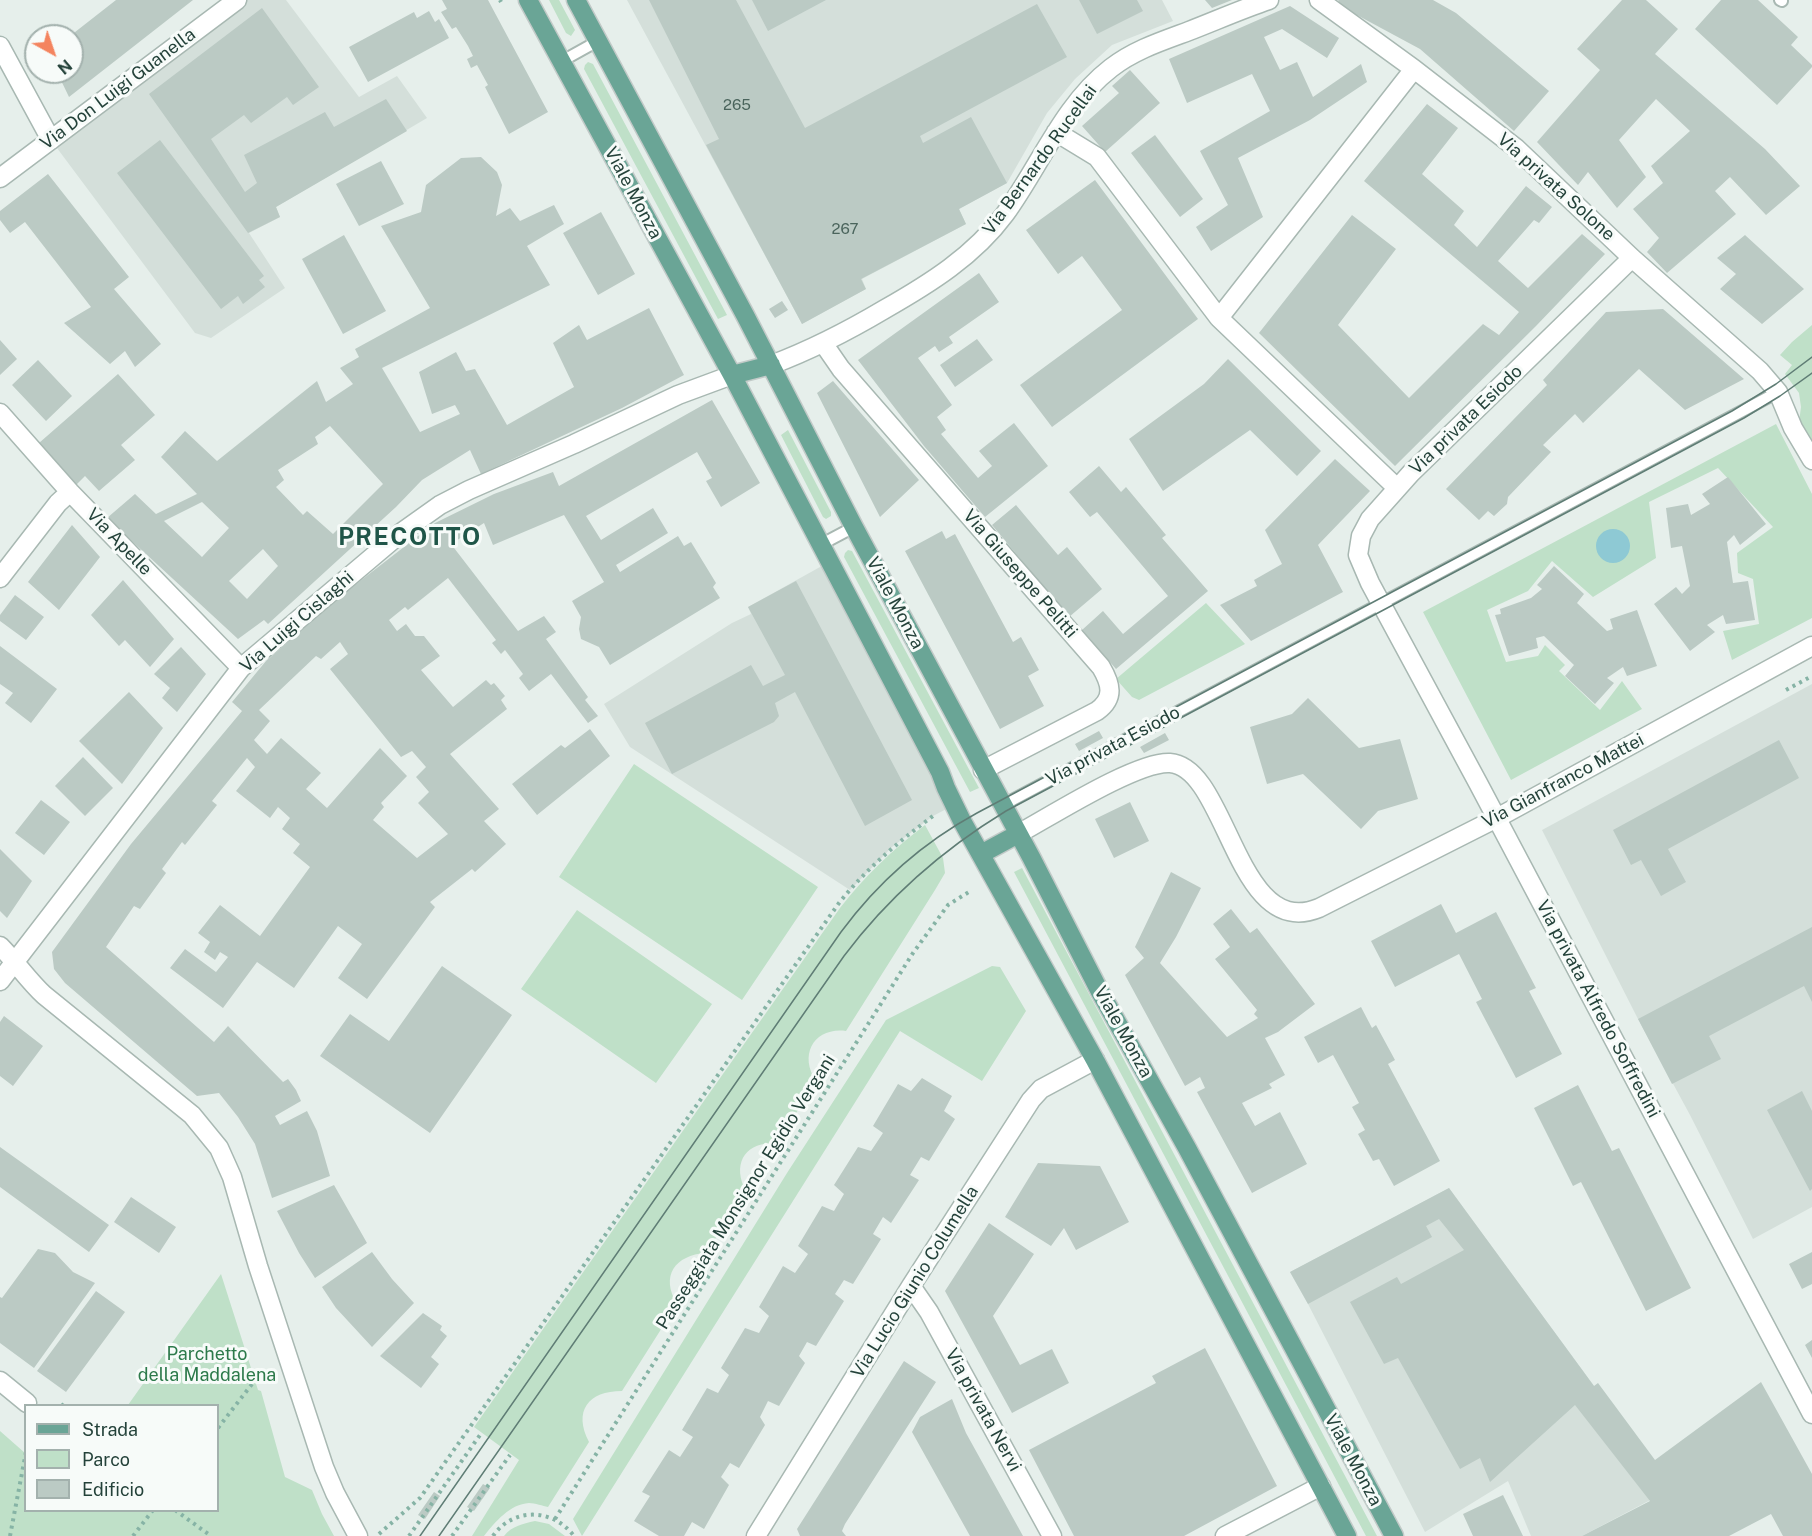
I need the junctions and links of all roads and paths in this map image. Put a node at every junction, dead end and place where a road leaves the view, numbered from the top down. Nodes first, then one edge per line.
1 (237, 0) edge
2 (528, 0) edge
3 (576, 0) edge
4 (1269, 0) edge
5 (1319, 0) edge
6 (598, 41) junction
7 (0, 46) edge
8 (562, 61) junction
9 (1414, 69) junction
10 (1056, 132) junction
11 (51, 140) junction
12 (0, 178) edge
13 (1632, 258) junction
14 (1219, 318) junction
15 (823, 343) junction
16 (771, 365) junction
17 (732, 375) junction
18 (1778, 392) junction
19 (0, 412) edge
20 (1812, 460) edge
21 (1397, 488) junction
22 (70, 492) junction
23 (854, 526) junction
24 (820, 545) junction
25 (0, 578) edge
26 (1383, 604) junction
27 (1812, 646) edge
28 (241, 668) junction
29 (1812, 675) edge
30 (1786, 690) dead end
31 (983, 770) junction
32 (1003, 805) junction
33 (933, 816) dead end
34 (1497, 818) junction
35 (1018, 834) junction
36 (981, 854) junction
37 (972, 890) dead end
38 (0, 946) edge
39 (16, 961) junction
40 (0, 981) edge
41 (1095, 1060) junction
42 (911, 1286) junction
43 (259, 1375) dead end
44 (0, 1381) edge
45 (27, 1403) dead end
46 (1812, 1414) edge
47 (219, 1427) edge
48 (480, 1435) dead end
49 (510, 1455) dead end
50 (24, 1462) edge
51 (1321, 1486) junction
52 (151, 1512) edge
53 (178, 1512) edge
54 (555, 1519) junction
55 (761, 1534) edge
56 (10, 1536) edge
57 (133, 1536) edge
58 (211, 1536) edge
59 (358, 1536) edge
60 (376, 1536) edge
61 (409, 1536) edge
62 (452, 1536) edge
63 (493, 1536) edge
64 (574, 1536) edge
65 (1052, 1536) edge
66 (1225, 1536) edge
67 (1347, 1536) edge
68 (1394, 1536) edge

1 - 11 street, Via Don Luigi Guanella
2 - 8 main road, Viale Monza
3 - 6 main road, Viale Monza
4 - 10 street, Via Bernardo Rucellai
5 - 9 street, Via privata Solone
6 - 8 lane
6 - 16 main road, Viale Monza
7 - 11 street
8 - 17 main road, Viale Monza
9 - 13 street, Via privata Solone
9 - 14 street
10 - 14 street
10 - 15 street, Via Bernardo Rucellai
11 - 12 street, Via Don Luigi Guanella
13 - 18 street, Via privata Solone
13 - 21 street, Via privata Esiodo
14 - 21 street
15 - 16 street, Via Bernardo Rucellai
15 - 31 street, Via Giuseppe Pelitti
16 - 17 main road
16 - 23 main road, Viale Monza
17 - 24 main road, Viale Monza
17 - 28 street, Via Luigi Cislaghi
18 - 20 street, Via privata Solone
18 - 26 lane, Via privata Esiodo
19 - 22 street, Via Apelle
21 - 26 street, Via privata Esiodo
22 - 25 street
22 - 28 street, Via Apelle
23 - 24 lane
23 - 31 main road, Viale Monza
24 - 36 main road, Viale Monza
26 - 32 lane, Via privata Esiodo
26 - 34 street, Via privata Alfredo Soffredini
27 - 34 street, Via Gianfranco Mattei
28 - 39 street, Via Luigi Cislaghi
29 - 30 path
31 - 32 main road, Viale Monza
32 - 35 main road, Viale Monza
33 - 60 path
34 - 35 street, Via Gianfranco Mattei
34 - 46 street, Via privata Alfredo Soffredini
35 - 36 main road
35 - 68 main road, Viale Monza
36 - 41 main road, Viale Monza
37 - 54 path, Passeggiata Monsignor Egidio Vergani
38 - 39 street
39 - 40 street, Via Luigi Cislaghi
39 - 59 street
41 - 42 street, Via Lucio Giunio Columella
41 - 51 main road, Viale Monza
42 - 55 street, Via Lucio Giunio Columella
42 - 65 street, Via privata Nervi
43 - 47 path
44 - 45 street
48 - 61 path
49 - 62 path
50 - 56 path
51 - 66 street
51 - 67 main road, Viale Monza
52 - 57 path
53 - 58 path
54 - 63 path
54 - 64 path

